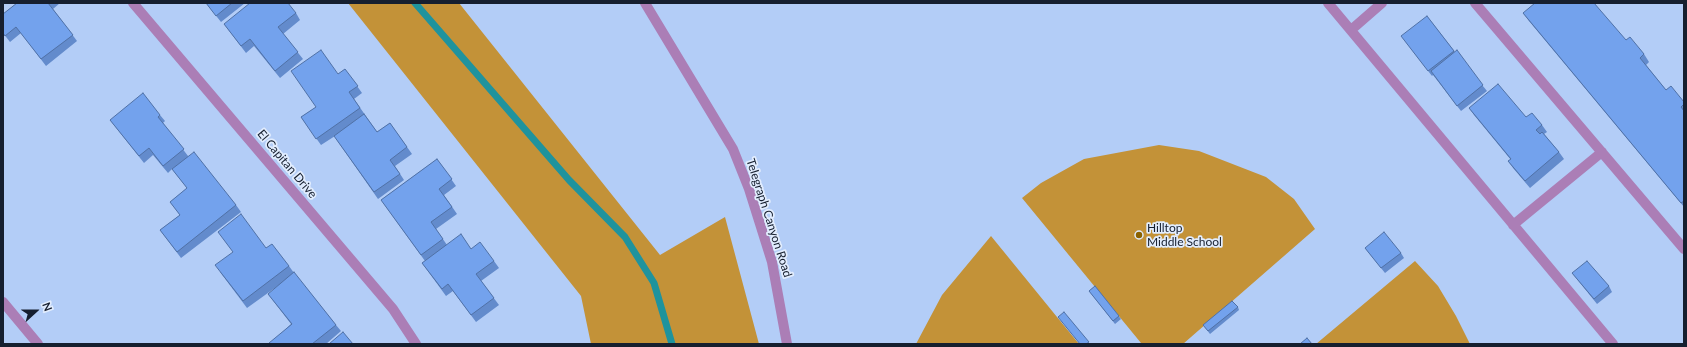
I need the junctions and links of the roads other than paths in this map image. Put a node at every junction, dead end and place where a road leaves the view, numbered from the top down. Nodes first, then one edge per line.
1 (133, 3) edge
2 (645, 3) edge
3 (1328, 3) edge
4 (1382, 3) edge
5 (1475, 3) edge
6 (1351, 30) junction
7 (1602, 152) junction
8 (1513, 225) junction
9 (1684, 249) edge
10 (3, 302) edge
11 (38, 344) edge
12 (416, 344) edge
13 (787, 344) edge
14 (1613, 344) edge

1 - 12 street, El Capitan Drive
2 - 13 street, Telegraph Canyon Road
3 - 6 street
4 - 6 street
5 - 7 street
6 - 8 street
7 - 8 street
7 - 9 street
8 - 14 street
10 - 11 street

